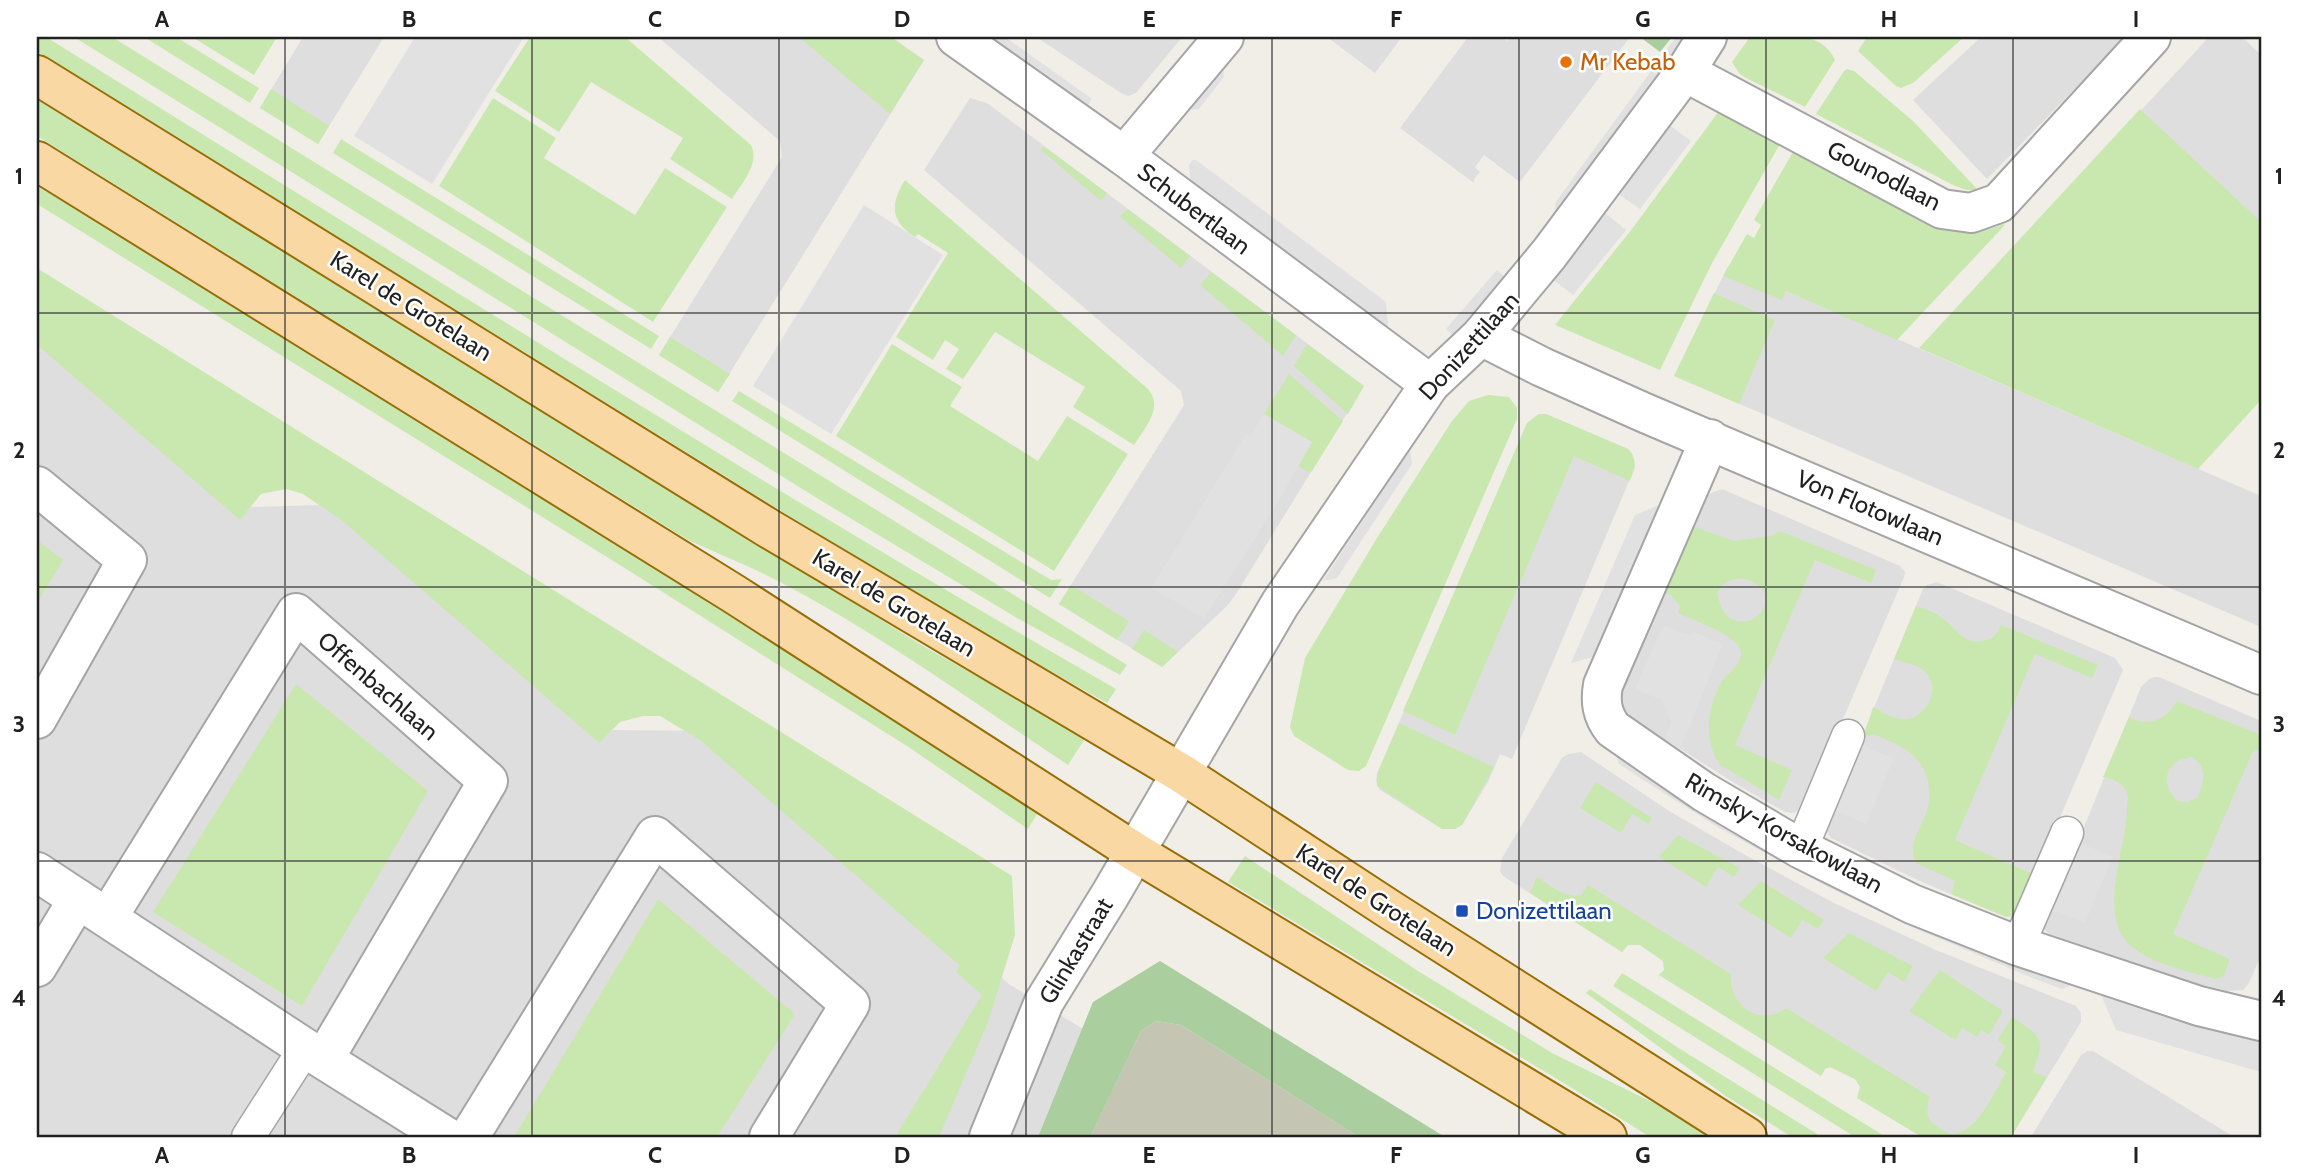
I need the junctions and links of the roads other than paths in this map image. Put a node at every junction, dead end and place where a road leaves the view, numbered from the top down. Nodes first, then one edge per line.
1 (956, 37) edge
2 (1224, 37) edge
3 (1707, 37) edge
4 (2151, 37) edge
5 (1685, 72) junction
6 (37, 75) edge
7 (1124, 156) junction
8 (37, 161) edge
9 (1481, 336) junction
10 (1430, 384) junction
11 (1710, 439) junction
12 (37, 486) edge
13 (2261, 675) edge
14 (37, 719) edge
15 (1848, 736) dead end
16 (1181, 773) junction
17 (2067, 833) dead end
18 (1801, 849) junction
19 (1135, 852) junction
20 (37, 872) edge
21 (93, 908) junction
22 (2018, 946) junction
23 (37, 967) edge
24 (2261, 1021) edge
25 (314, 1053) junction
26 (248, 1137) edge
27 (447, 1137) edge
28 (469, 1137) edge
29 (769, 1137) edge
30 (989, 1137) edge
31 (1608, 1137) edge
32 (1747, 1137) edge

1 - 7 street, Schubertlaan
2 - 7 street
3 - 5 street, Donizettilaan
4 - 5 street, Gounodlaan
5 - 9 street, Donizettilaan
6 - 16 main road, Karel de Grotelaan
7 - 10 street, Schubertlaan
8 - 19 main road
9 - 10 street, Donizettilaan
9 - 11 street, Von Flotowlaan
10 - 16 street, Donizettilaan
11 - 13 street, Von Flotowlaan
11 - 18 street, Rimsky-Korsakowlaan
12 - 14 street
15 - 18 street
16 - 19 street, Glinkastraat
16 - 32 main road, Karel de Grotelaan
17 - 22 street
18 - 22 street, Rimsky-Korsakowlaan
19 - 30 street, Glinkastraat
19 - 31 main road
20 - 21 street
21 - 23 street
21 - 25 street
21 - 25 street, Offenbachlaan
22 - 24 street, Rimsky-Korsakowlaan
25 - 26 street
25 - 27 street
28 - 29 street

